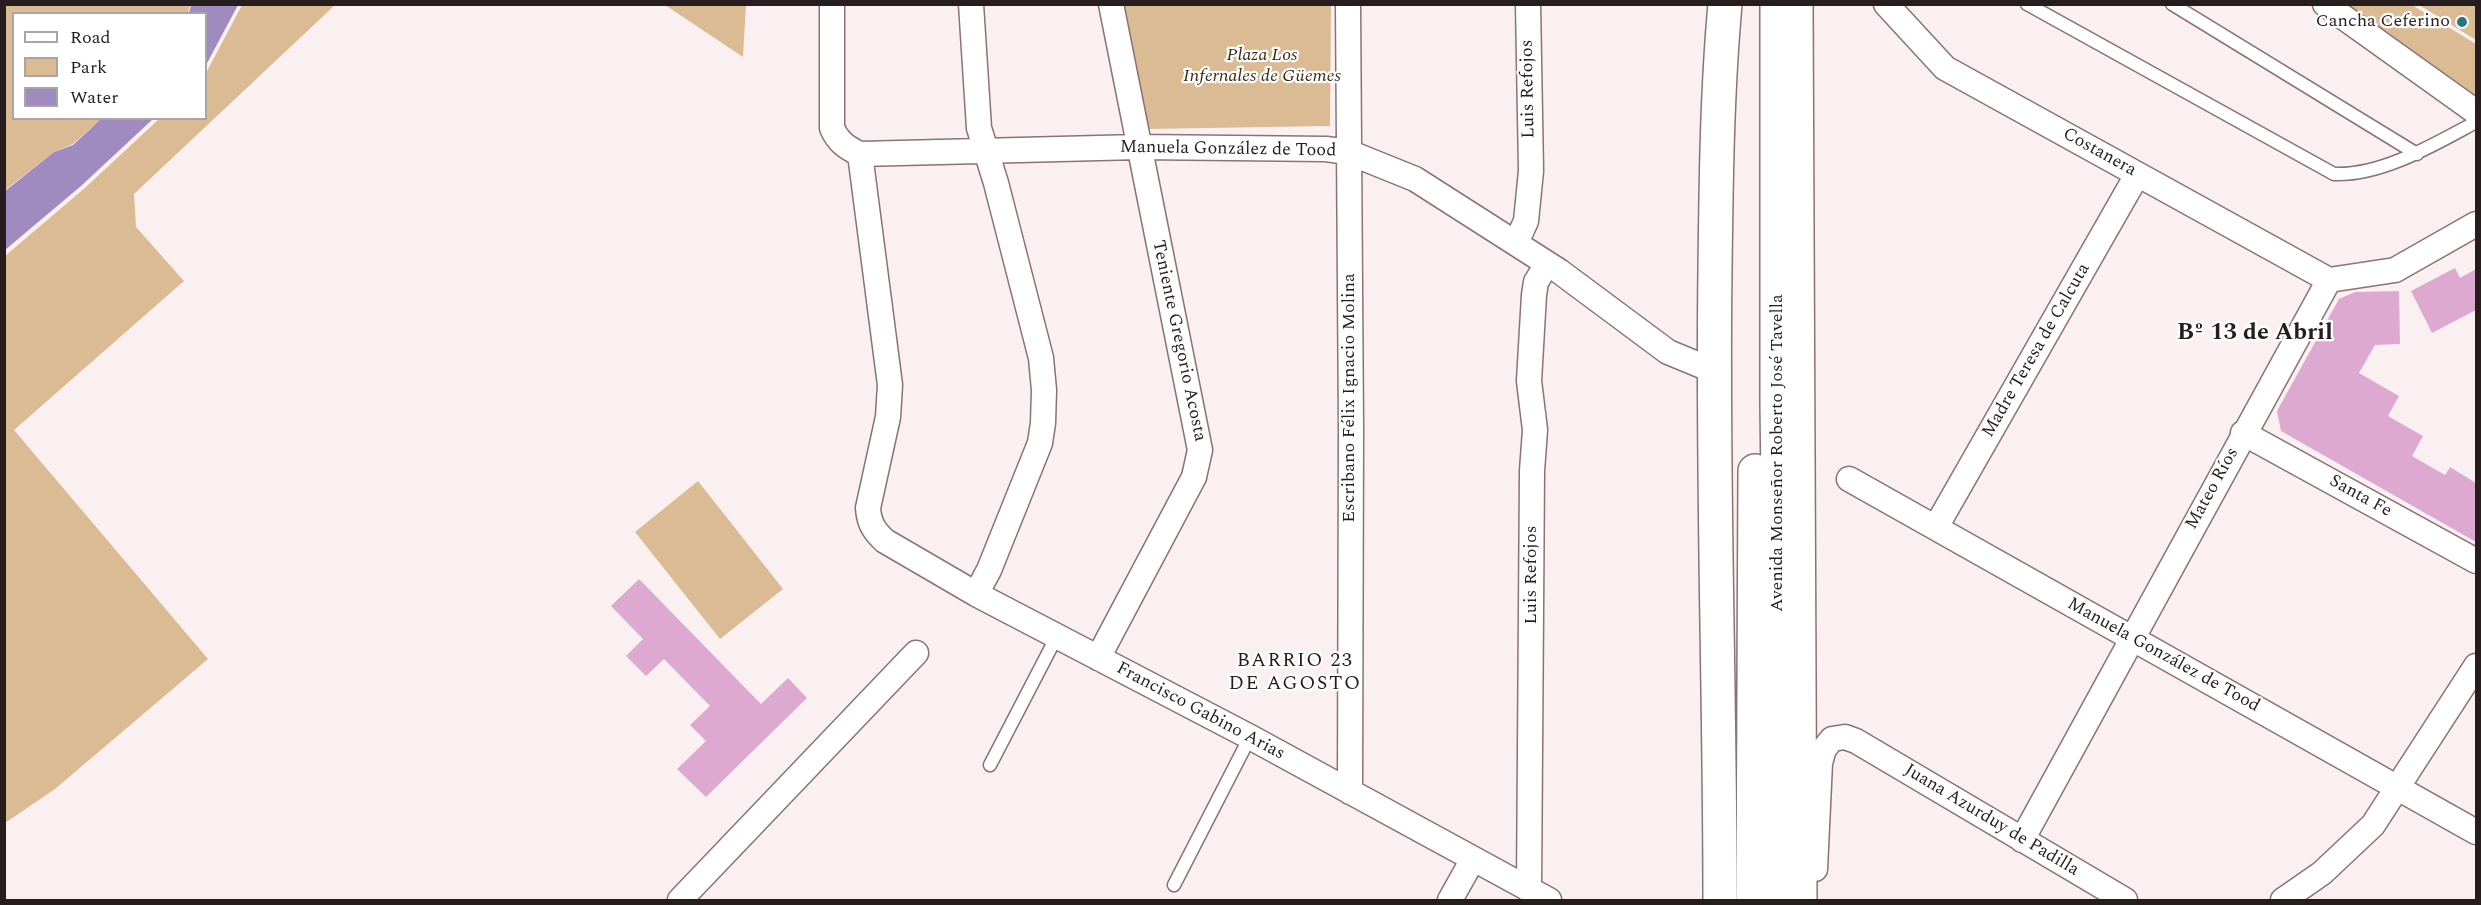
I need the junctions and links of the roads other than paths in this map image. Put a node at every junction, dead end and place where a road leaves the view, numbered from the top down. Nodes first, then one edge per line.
1 (832, 4) edge
2 (971, 4) edge
3 (1111, 4) edge
4 (1348, 4) edge
5 (1528, 4) edge
6 (1725, 4) edge
7 (1756, 4) edge
8 (1778, 4) edge
9 (1796, 4) edge
10 (2027, 4) edge
11 (2172, 4) edge
12 (2325, 4) edge
13 (1891, 6) edge
14 (2476, 112) edge
15 (2476, 122) edge
16 (1139, 147) junction
17 (986, 152) junction
18 (1348, 152) junction
19 (2417, 153) junction
20 (861, 154) junction
21 (2137, 175) junction
22 (2476, 224) edge
23 (1516, 243) junction
24 (1547, 264) junction
25 (2329, 280) junction
26 (1714, 371) junction
27 (2243, 433) junction
28 (1849, 479) dead end
29 (1936, 527) junction
30 (2476, 561) edge
31 (976, 594) junction
32 (1057, 636) junction
33 (2131, 638) junction
34 (916, 653) dead end
35 (1098, 658) junction
36 (2476, 666) edge
37 (1250, 737) junction
38 (990, 765) dead end
39 (2397, 788) junction
40 (1350, 792) junction
41 (2476, 832) edge
42 (2022, 840) junction
43 (1473, 859) junction
44 (1174, 885) dead end
45 (1539, 895) edge
46 (680, 900) edge
47 (1450, 900) edge
48 (1720, 900) edge
49 (1753, 900) edge
50 (1784, 900) edge
51 (1800, 900) edge
52 (1813, 900) edge
53 (2125, 900) edge
54 (2283, 900) edge

1 - 20 street
2 - 17 street
3 - 16 street, Teniente Gregorio Acosta
4 - 18 street, Escribano Félix Ignacio Molina
5 - 23 street, Luis Refojos
6 - 26 main road
7 - 49 main road, Avenida Monseñor Roberto José Tavella
8 - 50 main road, Avenida Monseñor Roberto José Tavella
9 - 51 main road
10 - 19 lane
11 - 19 lane
12 - 14 street
13 - 21 street, Costanera
15 - 19 lane
16 - 17 street, Manuela González de Tood
16 - 18 street, Manuela González de Tood
16 - 35 street, Teniente Gregorio Acosta
17 - 20 street, Manuela González de Tood
17 - 31 street
18 - 23 street, Manuela González de Tood
18 - 40 street, Escribano Félix Ignacio Molina
20 - 31 street, Francisco Gabino Arias
21 - 25 street, Costanera
21 - 29 street, Madre Teresa de Calcuta
22 - 25 street
23 - 24 street, Manuela González de Tood
24 - 26 street, Manuela González de Tood
24 - 45 street, Luis Refojos
25 - 27 street, Mateo Ríos
26 - 48 main road
27 - 30 street, Santa Fe
27 - 33 street, Mateo Ríos
28 - 29 street, Manuela González de Tood
29 - 33 street, Manuela González de Tood
31 - 32 street, Francisco Gabino Arias
32 - 35 street, Francisco Gabino Arias
32 - 38 lane
33 - 39 street, Manuela González de Tood
33 - 42 street, Mateo Ríos
34 - 46 street
35 - 37 street, Francisco Gabino Arias
36 - 39 street
37 - 40 street, Francisco Gabino Arias
37 - 44 lane
39 - 41 street, Manuela González de Tood
39 - 54 street
40 - 43 street, Francisco Gabino Arias
42 - 52 street, Juana Azurduy de Padilla
42 - 53 street, Juana Azurduy de Padilla
43 - 45 street, Francisco Gabino Arias
43 - 47 street

